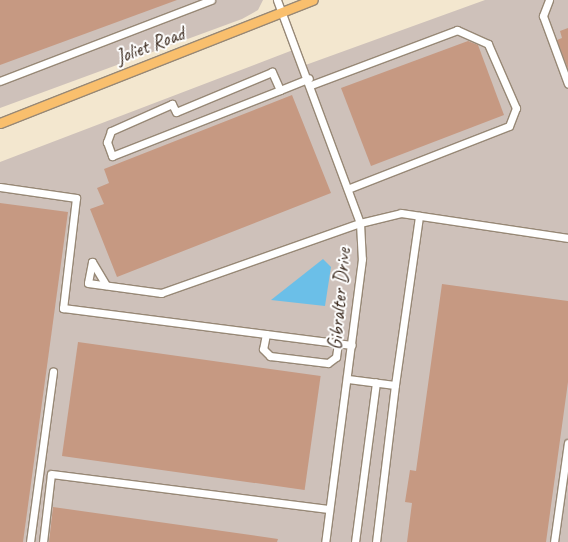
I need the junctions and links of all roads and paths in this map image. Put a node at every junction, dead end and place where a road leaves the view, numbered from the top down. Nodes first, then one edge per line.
1 (210, 0) edge
2 (277, 0) edge
3 (313, 0) edge
4 (549, 0) edge
5 (282, 12) junction
6 (0, 82) edge
7 (310, 82) junction
8 (568, 84) edge
9 (280, 90) junction
10 (0, 123) edge
11 (0, 187) edge
12 (350, 188) junction
13 (419, 216) junction
14 (360, 223) junction
15 (568, 238) edge
16 (106, 285) dead end
17 (266, 334) junction
18 (338, 343) junction
19 (352, 345) junction
20 (53, 372) dead end
21 (348, 379) junction
22 (376, 382) junction
23 (396, 385) junction
24 (568, 443) edge
25 (329, 509) junction
26 (30, 542) edge
27 (43, 542) edge
28 (325, 542) edge
29 (355, 542) edge
30 (376, 542) edge
31 (554, 542) edge

1 - 6 street
2 - 5 street, Gibralter Drive
3 - 5 main road, Joliet Road
4 - 8 street
5 - 7 street, Gibralter Drive
5 - 10 main road, Joliet Road
7 - 9 street
7 - 12 street, Gibralter Drive
7 - 12 street
9 - 9 street
11 - 17 street
12 - 14 street, Gibralter Drive
13 - 14 street
13 - 15 street
13 - 23 street
14 - 16 street
14 - 19 street, Gibralter Drive
17 - 18 street
17 - 18 street
18 - 19 street
19 - 21 street, Gibralter Drive
20 - 26 street
21 - 22 street
21 - 25 street, Gibralter Drive
22 - 23 street
22 - 29 street
23 - 30 street
24 - 31 street
25 - 27 street
25 - 28 street, Gibralter Drive

